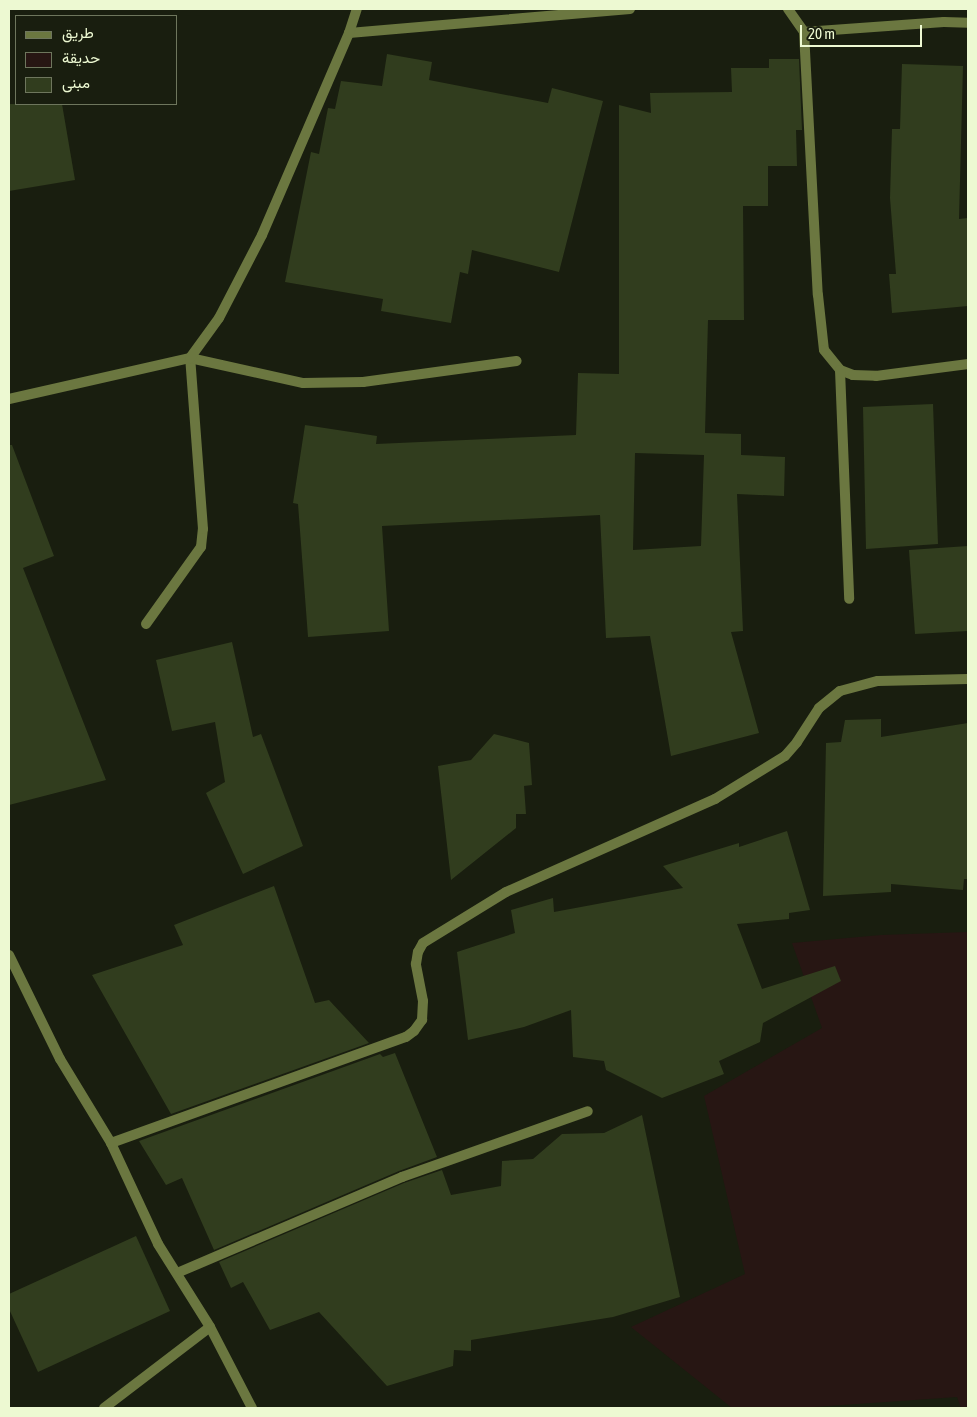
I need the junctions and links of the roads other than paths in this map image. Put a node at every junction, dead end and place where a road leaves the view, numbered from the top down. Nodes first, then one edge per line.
1 (357, 9) edge
2 (630, 9) edge
3 (788, 9) edge
4 (590, 11) edge
5 (968, 23) edge
6 (804, 32) junction
7 (349, 33) junction
8 (190, 358) junction
9 (517, 361) dead end
10 (968, 364) edge
11 (840, 370) junction
12 (9, 399) edge
13 (849, 599) dead end
14 (146, 624) dead end
15 (968, 679) edge
16 (9, 955) edge
17 (588, 1111) dead end
18 (111, 1143) junction
19 (177, 1273) junction
20 (210, 1327) junction
21 (104, 1408) edge
22 (252, 1408) edge

1 - 7 street
2 - 4 street
3 - 6 street
4 - 7 street
5 - 6 street
6 - 11 street
7 - 8 street
8 - 9 street
8 - 12 street
8 - 14 street
10 - 11 street
11 - 13 street
15 - 18 street
16 - 18 street
17 - 19 street
18 - 19 street
19 - 20 street
20 - 21 street
20 - 22 street

